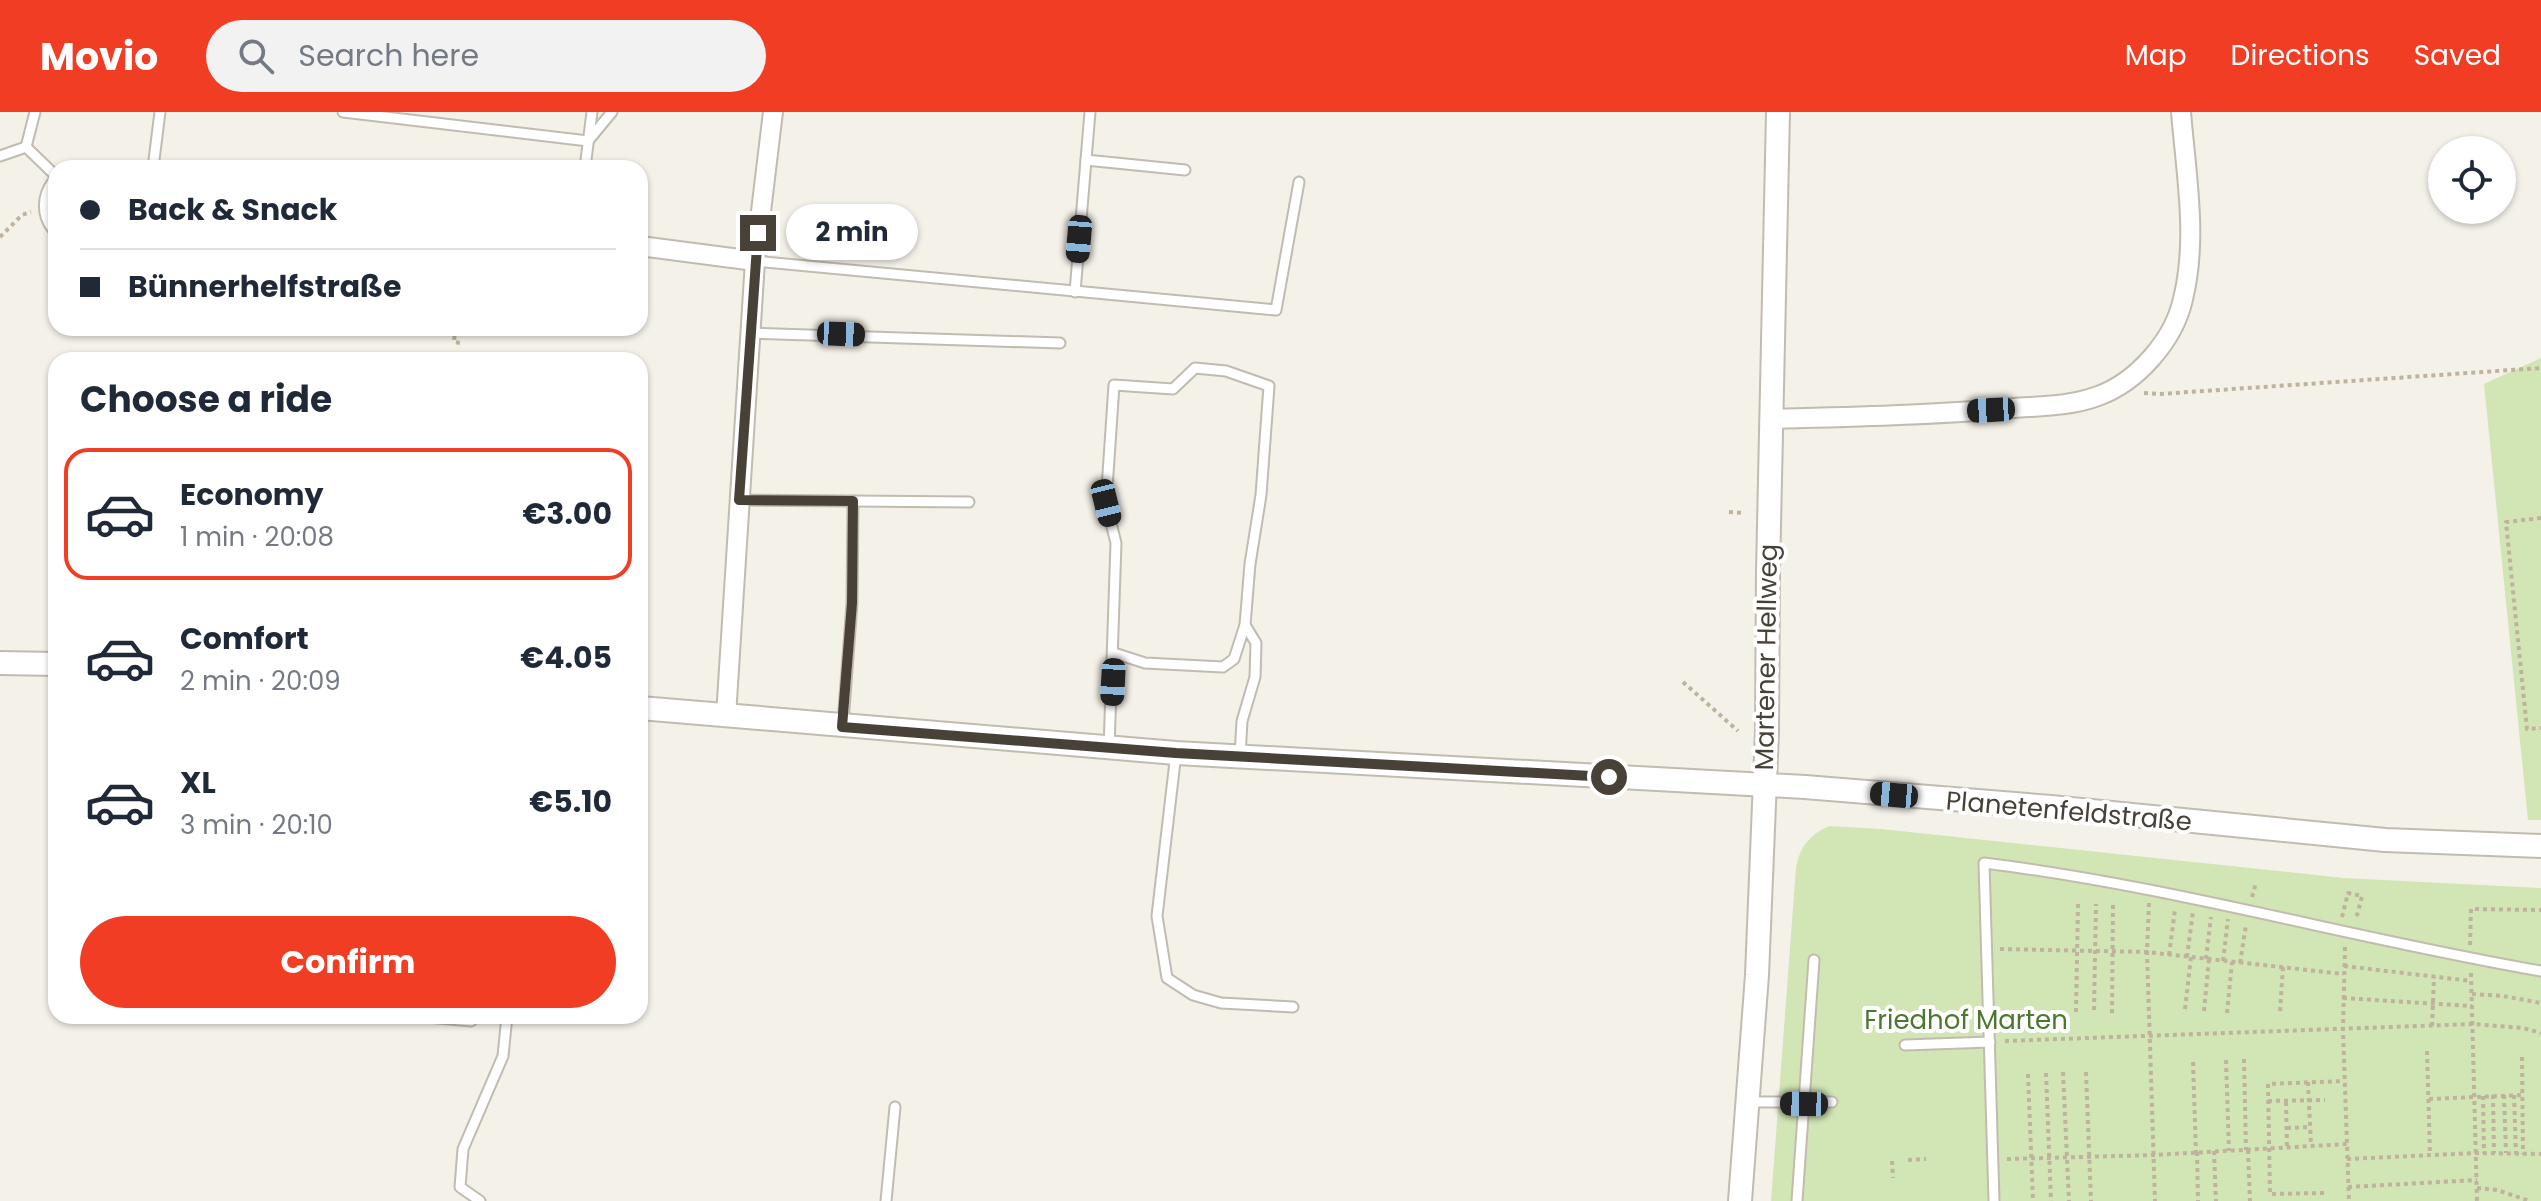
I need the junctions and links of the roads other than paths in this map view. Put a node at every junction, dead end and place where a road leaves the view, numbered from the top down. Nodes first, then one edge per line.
1 (35, 112) edge
2 (160, 112) edge
3 (343, 112) edge
4 (592, 112) edge
5 (612, 112) edge
6 (773, 112) edge
7 (1090, 112) edge
8 (1778, 112) edge
9 (2181, 112) edge
10 (588, 141) junction
11 (26, 147) junction
12 (0, 156) edge
13 (154, 160) edge
14 (586, 160) edge
15 (1086, 160) junction
16 (48, 168) edge
17 (1185, 170) dead end
18 (1299, 182) dead end
19 (648, 247) edge
20 (755, 261) junction
21 (1075, 292) junction
22 (750, 333) junction
23 (1060, 343) dead end
24 (1772, 419) junction
25 (739, 500) junction
26 (853, 501) junction
27 (969, 502) dead end
28 (1245, 625) junction
29 (1114, 653) junction
30 (0, 663) edge
31 (48, 664) edge
32 (648, 709) edge
33 (726, 716) junction
34 (842, 727) junction
35 (1109, 748) junction
36 (1176, 753) junction
37 (1240, 756) junction
38 (1764, 786) junction
39 (2541, 846) edge
40 (1814, 960) dead end
41 (2541, 971) edge
42 (1293, 1007) dead end
43 (506, 1024) edge
44 (1990, 1042) junction
45 (1905, 1045) dead end
46 (1748, 1102) junction
47 (1832, 1102) dead end
48 (1804, 1104) junction
49 (895, 1107) dead end
50 (480, 1201) edge
51 (886, 1201) edge
52 (1740, 1201) edge
53 (1797, 1201) edge
54 (1994, 1201) edge

1 - 11 lane
2 - 13 lane
3 - 10 lane
4 - 10 lane
5 - 10 lane
6 - 20 street
7 - 15 lane
8 - 24 street, Martener Hellweg
9 - 24 street
10 - 14 lane
11 - 12 lane
11 - 16 lane
15 - 17 lane
15 - 21 lane
18 - 21 lane
19 - 20 street
20 - 21 lane
20 - 22 street
22 - 23 lane
22 - 25 street
24 - 38 street, Martener Hellweg
25 - 26 lane
25 - 33 street
26 - 27 lane
26 - 34 lane
28 - 29 lane
28 - 29 lane
28 - 37 lane
29 - 35 lane
30 - 31 street
32 - 33 street, Planetenfeldstraße
33 - 34 street, Planetenfeldstraße
34 - 35 street, Planetenfeldstraße
35 - 36 street, Planetenfeldstraße
36 - 37 street, Planetenfeldstraße
36 - 42 lane
37 - 38 street, Planetenfeldstraße
38 - 39 street, Planetenfeldstraße
38 - 46 street, Martener Hellweg
40 - 48 lane
41 - 44 lane
43 - 50 lane
44 - 45 lane
44 - 54 lane
46 - 48 lane
46 - 52 street, Martener Hellweg
47 - 48 lane
48 - 53 lane
49 - 51 lane

